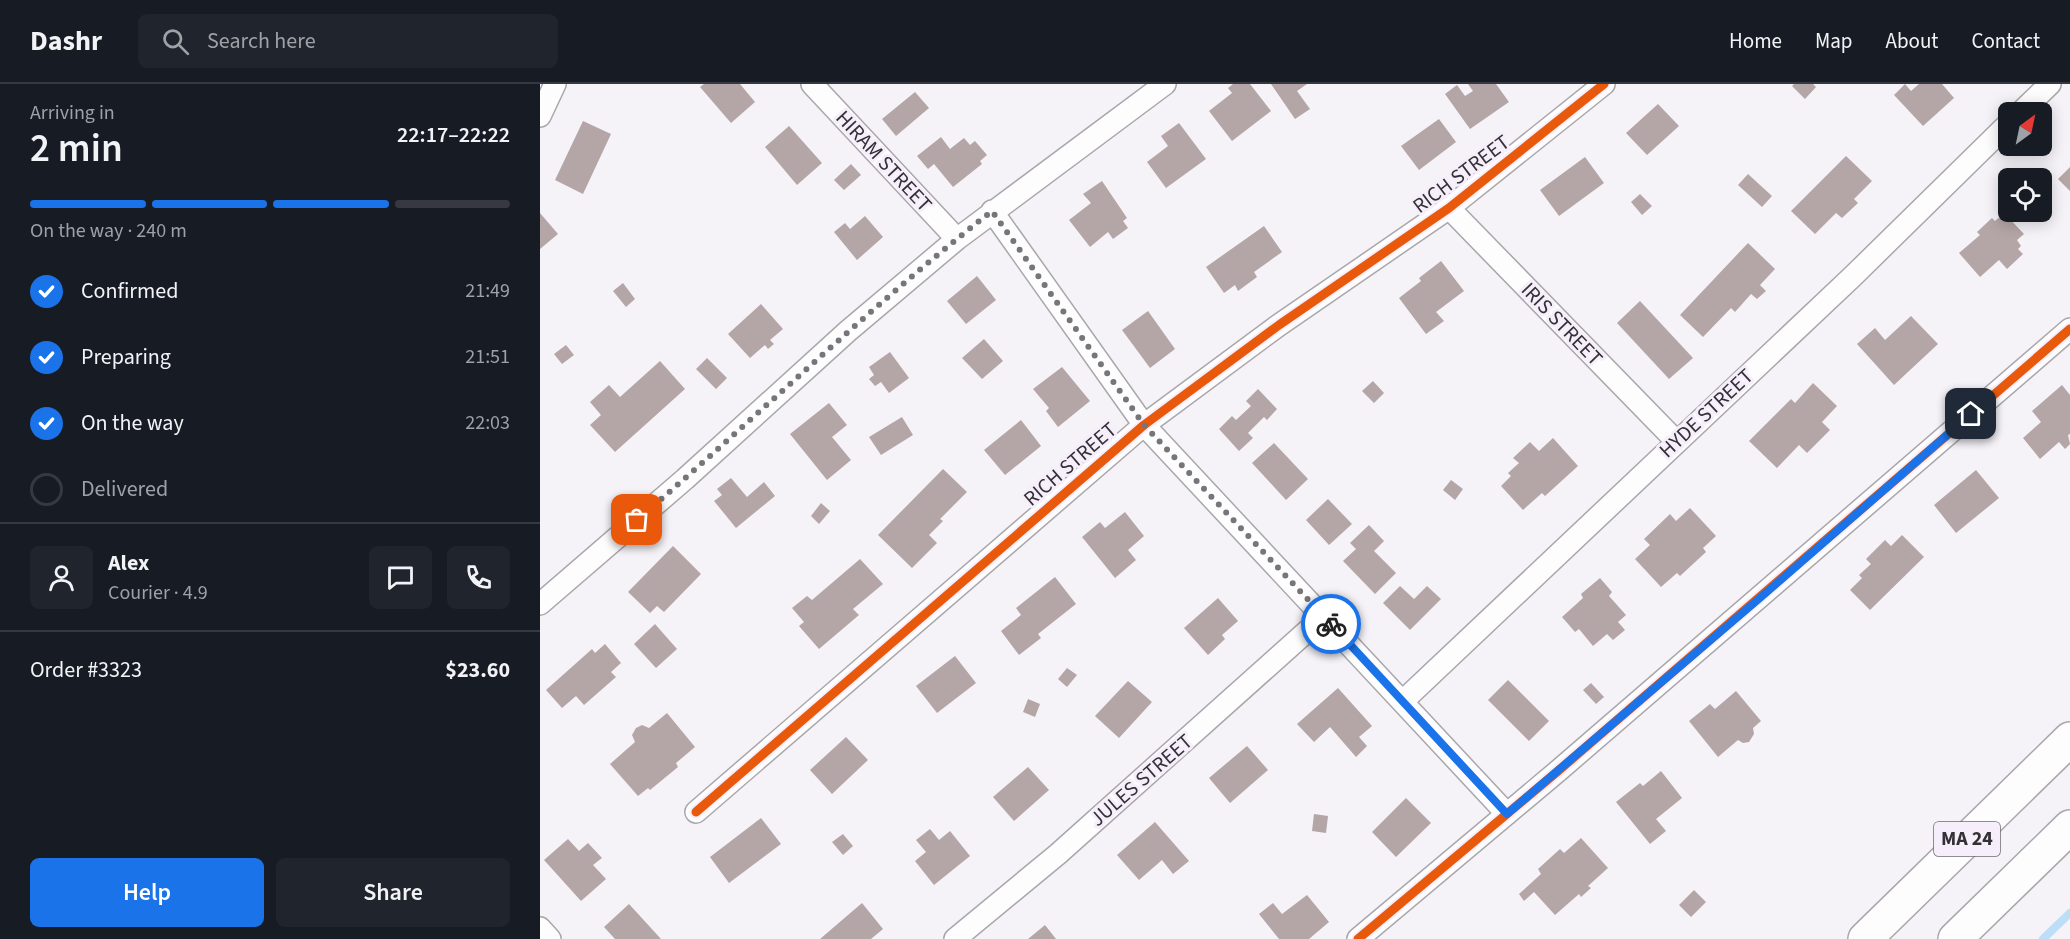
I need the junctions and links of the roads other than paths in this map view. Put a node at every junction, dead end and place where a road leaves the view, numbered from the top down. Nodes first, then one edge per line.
1 (555, 84) edge
2 (812, 84) edge
3 (1165, 84) edge
4 (1604, 84) edge
5 (2050, 84) edge
6 (2031, 102) edge
7 (540, 116) edge
8 (1998, 134) edge
9 (1449, 208) junction
10 (992, 211) junction
11 (957, 239) junction
12 (2070, 329) edge
13 (1144, 425) junction
14 (1676, 441) junction
15 (540, 604) edge
16 (1324, 616) junction
17 (1402, 701) junction
18 (2070, 739) edge
19 (696, 812) dead end
20 (1507, 814) junction
21 (2070, 827) edge
22 (540, 928) edge
23 (550, 939) edge
24 (955, 939) edge
25 (1358, 939) edge
26 (1865, 939) edge
27 (1955, 939) edge

1 - 7 street
2 - 11 street, HIRAM STREET
3 - 10 street
4 - 9 street, RICH STREET
5 - 6 street
8 - 14 street, HYDE STREET
9 - 13 street, RICH STREET
9 - 14 street, IRIS STREET
10 - 11 street
10 - 13 street
11 - 15 street
12 - 20 street
13 - 16 street
13 - 19 street, RICH STREET
14 - 17 street, HYDE STREET
16 - 17 street
16 - 24 street, JULES STREET
17 - 20 street
18 - 26 highway, MA 24
20 - 25 street
21 - 27 highway, MA 24
22 - 23 street

